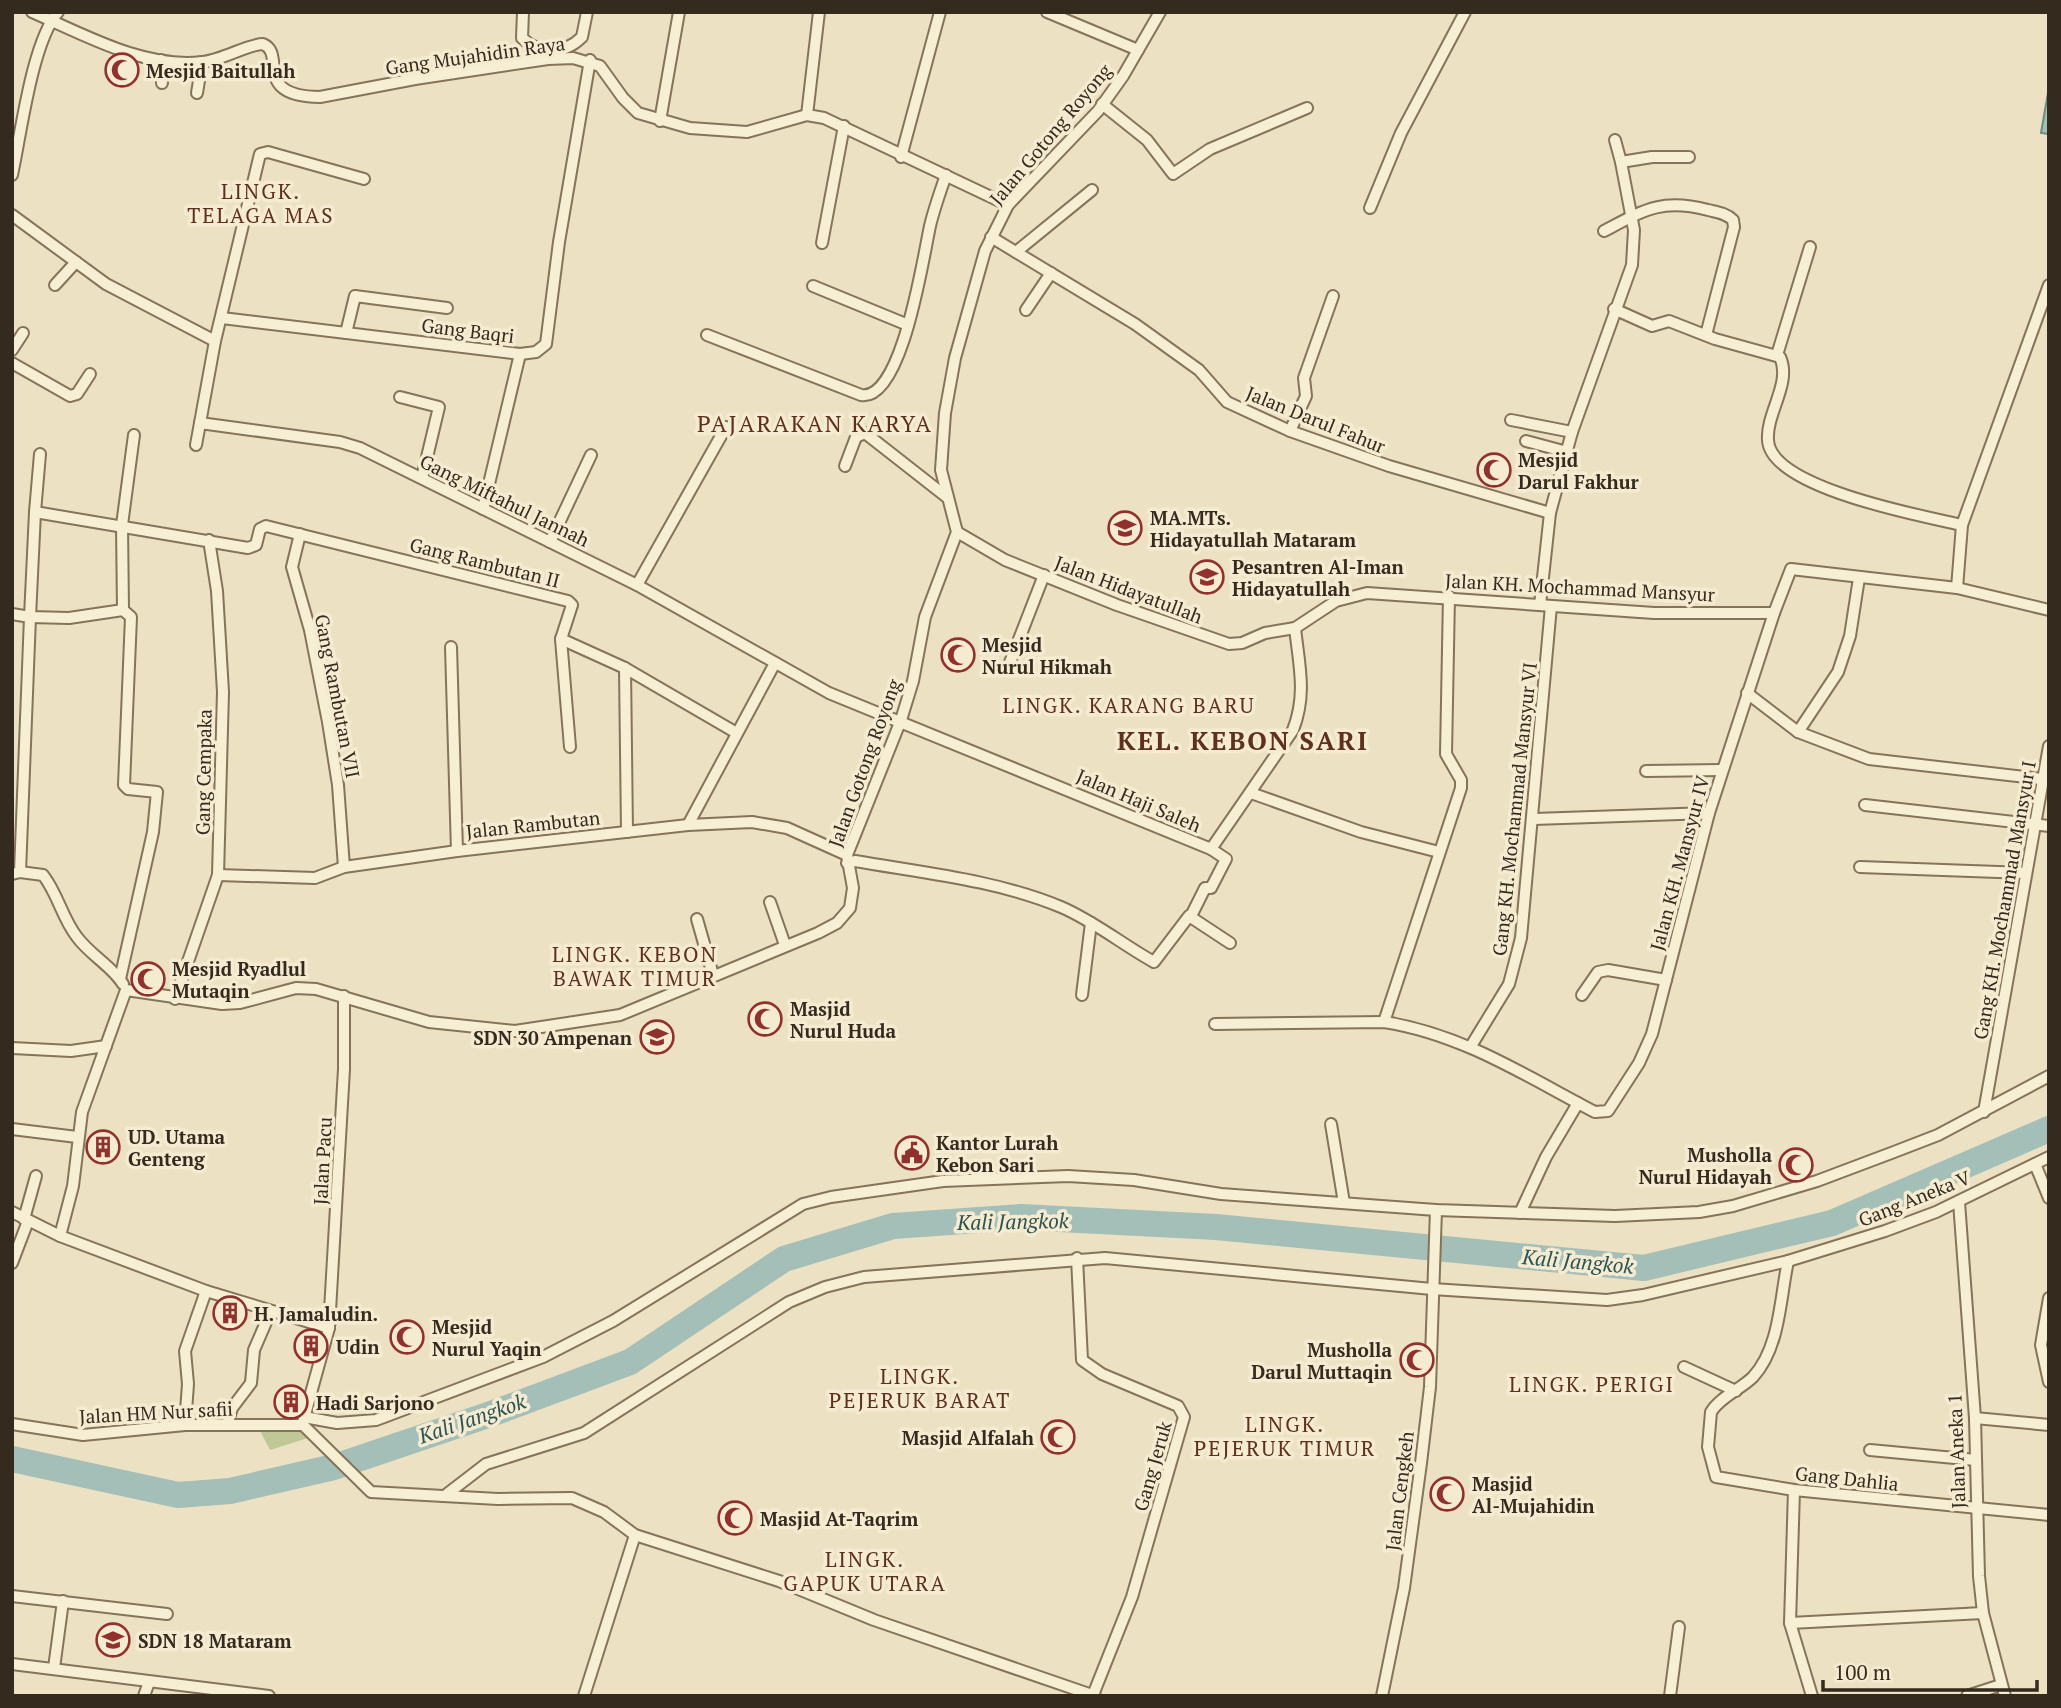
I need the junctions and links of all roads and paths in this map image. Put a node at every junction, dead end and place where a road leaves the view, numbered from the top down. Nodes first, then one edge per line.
1 (32, 12) edge
2 (523, 12) edge
3 (587, 12) edge
4 (679, 12) edge
5 (818, 12) edge
6 (940, 12) edge
7 (1047, 12) edge
8 (1160, 12) edge
9 (1465, 12) edge
10 (54, 16) edge
11 (1138, 50) junction
12 (161, 60) junction
13 (590, 60) junction
14 (202, 62) junction
15 (162, 83) dead end
16 (197, 93) dead end
17 (1102, 104) junction
18 (1307, 108) dead end
19 (807, 116) junction
20 (660, 121) junction
21 (844, 126) junction
22 (1615, 140) dead end
23 (901, 157) junction
24 (1689, 157) dead end
25 (1621, 162) junction
26 (12, 175) edge
27 (946, 175) junction
28 (364, 179) dead end
29 (1092, 190) dead end
30 (1008, 205) junction
31 (1370, 208) dead end
32 (12, 215) edge
33 (1631, 215) junction
34 (1604, 231) dead end
35 (992, 237) junction
36 (822, 243) dead end
37 (1810, 247) dead end
38 (1016, 252) junction
39 (76, 262) junction
40 (1051, 273) junction
41 (55, 285) dead end
42 (2049, 285) edge
43 (813, 286) dead end
44 (1333, 296) dead end
45 (447, 308) dead end
46 (1614, 309) junction
47 (1026, 310) dead end
48 (222, 318) junction
49 (908, 325) junction
50 (23, 333) dead end
51 (346, 333) junction
52 (707, 335) dead end
53 (1706, 335) junction
54 (215, 341) junction
55 (12, 350) edge
56 (520, 354) junction
57 (1777, 355) junction
58 (12, 363) edge
59 (90, 374) dead end
60 (400, 397) dead end
61 (1511, 420) dead end
62 (200, 423) junction
63 (726, 427) dead end
64 (1290, 431) junction
65 (1572, 432) junction
66 (134, 435) dead end
67 (1525, 441) dead end
68 (197, 445) dead end
69 (1566, 452) junction
70 (40, 454) dead end
71 (591, 455) dead end
72 (845, 466) dead end
73 (422, 478) junction
74 (948, 498) junction
75 (483, 509) junction
76 (35, 512) junction
77 (1550, 513) junction
78 (122, 524) junction
79 (1962, 525) junction
80 (957, 532) junction
81 (300, 534) junction
82 (209, 540) junction
83 (550, 542) junction
84 (1044, 575) junction
85 (1859, 578) junction
86 (637, 585) junction
87 (1957, 588) junction
88 (1450, 597) junction
89 (1546, 605) junction
90 (123, 610) junction
91 (2049, 610) edge
92 (1774, 613) junction
93 (12, 614) edge
94 (30, 617) junction
95 (1295, 628) junction
96 (561, 639) junction
97 (451, 647) dead end
98 (775, 663) junction
99 (1009, 665) dead end
100 (625, 668) junction
101 (1746, 693) junction
102 (901, 720) junction
103 (735, 732) junction
104 (1798, 732) junction
105 (2049, 746) edge
106 (570, 747) dead end
107 (1722, 769) junction
108 (1646, 771) dead end
109 (2042, 779) junction
110 (1251, 793) junction
111 (1864, 806) dead end
112 (1709, 813) junction
113 (1534, 820) junction
114 (688, 825) junction
115 (2034, 825) junction
116 (2049, 826) edge
117 (627, 832) junction
118 (1212, 849) junction
119 (457, 851) junction
120 (1439, 852) junction
121 (847, 859) junction
122 (344, 867) junction
123 (1860, 867) dead end
124 (16, 873) edge
125 (2026, 873) junction
126 (218, 875) junction
127 (770, 902) dead end
128 (1191, 916) junction
129 (697, 919) dead end
130 (1091, 923) junction
131 (1230, 943) dead end
132 (785, 945) junction
133 (713, 975) junction
134 (1665, 980) junction
135 (123, 984) junction
136 (1082, 995) dead end
137 (1582, 995) dead end
138 (344, 996) junction
139 (175, 999) junction
140 (1384, 1022) junction
141 (1216, 1024) dead end
142 (106, 1046) junction
143 (1471, 1046) junction
144 (12, 1048) edge
145 (2049, 1076) edge
146 (1578, 1103) junction
147 (1984, 1112) junction
148 (1331, 1124) dead end
149 (12, 1129) edge
150 (78, 1137) junction
151 (2049, 1157) edge
152 (2035, 1164) junction
153 (36, 1175) dead end
154 (2049, 1198) edge
155 (1959, 1202) junction
156 (1345, 1203) junction
157 (1437, 1210) junction
158 (12, 1212) edge
159 (1520, 1213) junction
160 (26, 1220) junction
161 (60, 1236) junction
162 (1077, 1258) junction
163 (1788, 1261) junction
164 (12, 1263) edge
165 (1433, 1284) junction
166 (206, 1291) junction
167 (2049, 1298) edge
168 (270, 1312) junction
169 (329, 1328) junction
170 (1684, 1367) dead end
171 (2049, 1382) edge
172 (1736, 1391) junction
173 (1975, 1418) junction
174 (12, 1424) edge
175 (185, 1425) junction
176 (227, 1425) junction
177 (305, 1425) junction
178 (2049, 1425) edge
179 (1870, 1450) dead end
180 (1976, 1460) junction
181 (1794, 1490) junction
182 (447, 1494) junction
183 (1975, 1508) junction
184 (2049, 1515) edge
185 (635, 1535) junction
186 (12, 1596) edge
187 (63, 1601) junction
188 (1983, 1613) junction
189 (167, 1614) dead end
190 (1790, 1623) junction
191 (1679, 1627) dead end
192 (12, 1664) edge
193 (54, 1668) junction
194 (149, 1682) junction
195 (2003, 1690) edge
196 (1094, 1695) edge
197 (144, 1696) edge
198 (270, 1696) edge
199 (584, 1696) edge
200 (1382, 1696) edge
201 (1670, 1696) edge
202 (1812, 1696) edge
203 (1967, 1696) edge

1 - 10 street
2 - 3 street
4 - 20 street
5 - 19 street
6 - 23 street
7 - 11 street
8 - 11 street, Jalan Gotong Royong
9 - 31 street
10 - 12 street
10 - 26 street
11 - 17 street, Jalan Gotong Royong
12 - 14 street
12 - 15 street
13 - 14 street, Gang Mujahidin Raya
13 - 20 street, Gang Mujahidin Raya
13 - 56 street, Gang Baqri
14 - 16 street
17 - 18 street
17 - 30 street, Jalan Gotong Royong
19 - 20 street, Gang Mujahidin Raya
19 - 21 street
21 - 23 street
21 - 36 street
22 - 25 street, Gang KH. Mochammad Mansyur VI
23 - 27 street
24 - 25 street
25 - 33 street, Gang KH. Mochammad Mansyur VI
27 - 30 street
27 - 49 street
28 - 48 street
29 - 38 street
30 - 35 street, Jalan Gotong Royong
32 - 39 street
33 - 34 street
33 - 46 street, Gang KH. Mochammad Mansyur VI
33 - 53 street
35 - 38 street, Jalan Darul Fahur
35 - 74 street, Jalan Gotong Royong
37 - 57 street
38 - 40 street, Jalan Darul Fahur
39 - 41 street
39 - 54 street
40 - 47 street
40 - 64 street, Jalan Darul Fahur
42 - 79 street
43 - 49 street
44 - 64 street
45 - 51 street
46 - 53 street
46 - 65 street, Gang KH. Mochammad Mansyur VI
48 - 51 street, Gang Baqri
48 - 54 street
49 - 52 street
50 - 55 street
51 - 56 street, Gang Baqri
53 - 57 street
54 - 62 street
56 - 75 street
57 - 79 street
58 - 59 street
60 - 73 street
61 - 65 street
62 - 68 street
62 - 73 street, Gang Miftahul Jannah
63 - 86 street
64 - 77 street, Jalan Darul Fahur
65 - 69 street, Gang KH. Mochammad Mansyur VI
66 - 78 street
67 - 69 street
69 - 77 street, Gang KH. Mochammad Mansyur VI
70 - 76 street
71 - 83 street
72 - 74 street
73 - 75 street, Gang Miftahul Jannah
74 - 80 street, Jalan Gotong Royong
75 - 83 street, Gang Miftahul Jannah
76 - 78 street
76 - 94 street
77 - 89 street, Gang KH. Mochammad Mansyur VI
78 - 82 street
78 - 90 street
79 - 87 street
80 - 84 street, Jalan Hidayatullah
80 - 102 street, Jalan Gotong Royong
81 - 82 street, Gang Rambutan II
81 - 96 street, Gang Rambutan II
81 - 122 street, Gang Rambutan VII
82 - 126 street, Gang Cempaka
83 - 86 street, Gang Miftahul Jannah
84 - 95 street, Jalan Hidayatullah
84 - 99 street
85 - 87 street
85 - 92 street
85 - 104 street
86 - 98 street, Gang Miftahul Jannah
87 - 91 street
88 - 89 street, Jalan KH. Mochammad Mansyur
88 - 95 street, Jalan KH. Mochammad Mansyur
88 - 120 street
89 - 92 street, Jalan KH. Mochammad Mansyur
89 - 113 street, Gang KH. Mochammad Mansyur VI
90 - 94 street
90 - 135 street
92 - 101 street, Jalan KH. Mansyur IV
93 - 94 street
94 - 124 street
95 - 110 street, Jalan Haji Saleh
96 - 100 street
96 - 106 street
97 - 119 street
98 - 102 street, Jalan Haji Saleh
98 - 103 street
100 - 103 street
100 - 117 street
101 - 104 street
101 - 107 street, Jalan KH. Mansyur IV
102 - 118 street, Jalan Haji Saleh
102 - 121 street, Jalan Gotong Royong
103 - 114 street
104 - 109 street
105 - 109 street, Gang KH. Mochammad Mansyur I
107 - 108 street
107 - 112 street, Jalan KH. Mansyur IV
109 - 115 street, Gang KH. Mochammad Mansyur I
110 - 118 street, Jalan Haji Saleh
110 - 120 street
111 - 115 street
112 - 113 street
112 - 134 street, Jalan KH. Mansyur IV
113 - 143 street, Gang KH. Mochammad Mansyur VI
114 - 117 street, Jalan Rambutan
114 - 121 street, Jalan Rambutan
115 - 116 street
115 - 125 street, Gang KH. Mochammad Mansyur I
117 - 119 street, Jalan Rambutan
118 - 128 street
119 - 122 street, Jalan Rambutan
120 - 140 street
121 - 130 street
121 - 132 street, Jalan Gotong Royong
122 - 126 street, Jalan Rambutan
123 - 125 street
124 - 135 street
125 - 147 street, Gang KH. Mochammad Mansyur I
126 - 139 street, Gang Cempaka
127 - 132 street
128 - 130 street
128 - 131 street
129 - 133 street
130 - 136 street
132 - 133 street, Jalan Gotong Royong
133 - 138 street, Jalan Gotong Royong
134 - 137 street
134 - 146 street, Jalan KH. Mansyur IV
135 - 139 street, Jalan Gotong Royong
135 - 142 street
138 - 139 street, Jalan Gotong Royong
138 - 169 street, Jalan Pacu
140 - 141 street
140 - 143 street
142 - 144 street
142 - 150 street
143 - 146 street
145 - 147 street, Jalan HM Nur safii
146 - 159 street
147 - 159 street, Jalan HM Nur safii
148 - 156 street
149 - 150 street
150 - 161 street
151 - 152 street, Gang Aneka V
152 - 154 street
152 - 155 street, Gang Aneka V
153 - 160 street
155 - 163 street, Gang Aneka V
155 - 173 street, Jalan Aneka 1
156 - 157 street, Jalan HM Nur safii
156 - 177 street, Jalan HM Nur safii
157 - 159 street, Jalan HM Nur safii
157 - 165 street, Jalan Cengkeh
158 - 160 street
160 - 161 street
160 - 164 street
161 - 166 street
162 - 165 street, Gang Aneka V
162 - 182 street, Gang Aneka V
162 - 196 street, Gang Jeruk
163 - 165 street, Gang Aneka V
163 - 172 street
165 - 200 street, Jalan Cengkeh
166 - 168 street
166 - 175 street
167 - 171 street
168 - 169 street
168 - 176 street
169 - 177 street, Jalan Pacu
170 - 172 street
172 - 181 street, Gang Dahlia
173 - 178 street
173 - 180 street, Jalan Aneka 1
174 - 175 street, Jalan HM Nur safii
175 - 176 street, Jalan HM Nur safii
176 - 177 street, Jalan HM Nur safii
177 - 182 street
179 - 180 street
180 - 183 street, Jalan Aneka 1
181 - 183 street, Gang Dahlia
181 - 190 street
182 - 185 street
183 - 184 street, Gang Dahlia
183 - 188 street, Jalan Aneka 1
185 - 196 street
185 - 199 street
186 - 187 street
187 - 189 street
187 - 193 street
188 - 190 street
188 - 195 street, Jalan Aneka 1
190 - 202 street
191 - 201 street
192 - 193 street
193 - 194 street
194 - 197 street
194 - 198 street
195 - 203 street

